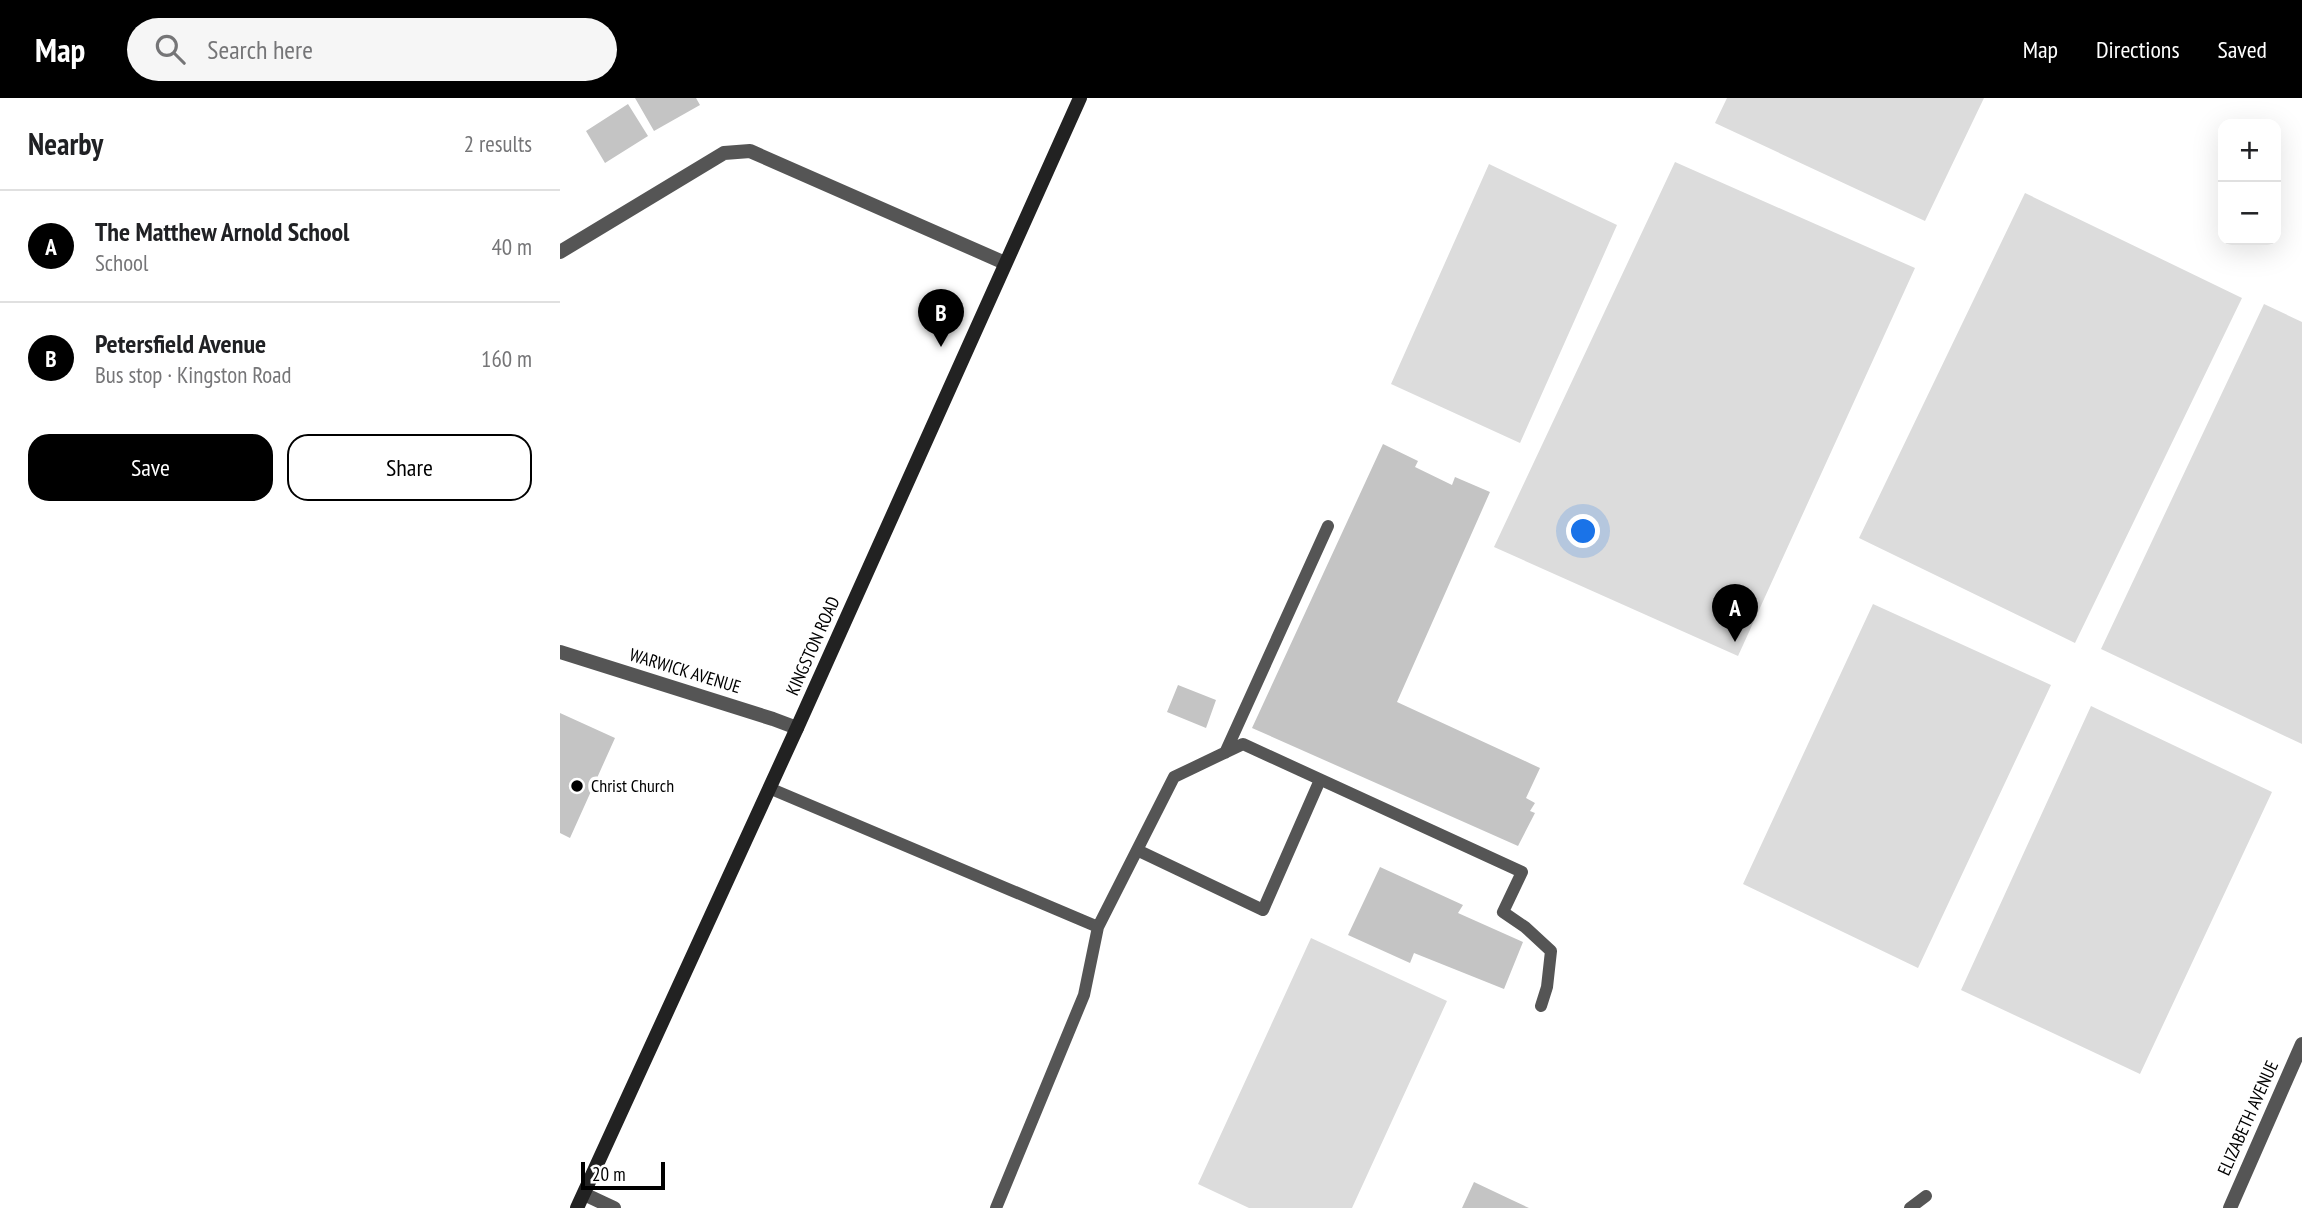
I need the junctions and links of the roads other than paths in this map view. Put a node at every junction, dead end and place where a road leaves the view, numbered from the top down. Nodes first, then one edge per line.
1 (1080, 98) edge
2 (560, 253) edge
3 (1005, 263) junction
4 (1328, 526) dead end
5 (560, 652) edge
6 (797, 728) junction
7 (1226, 753) junction
8 (1320, 780) junction
9 (769, 788) junction
10 (1137, 850) junction
11 (1098, 927) junction
12 (1541, 1006) dead end
13 (2302, 1044) edge
14 (584, 1194) junction
15 (1926, 1196) dead end
16 (577, 1208) edge
17 (614, 1208) edge
18 (996, 1208) edge
19 (1910, 1208) edge
20 (2230, 1208) edge

1 - 3 street, KINGSTON ROAD
2 - 3 street
3 - 6 street, KINGSTON ROAD
4 - 7 lane
5 - 6 street, WARWICK AVENUE
6 - 9 street, KINGSTON ROAD
7 - 8 lane
7 - 10 lane
8 - 10 lane
8 - 12 lane
9 - 11 lane
9 - 14 street, KINGSTON ROAD
10 - 11 lane
11 - 18 lane
13 - 20 street, ELIZABETH AVENUE
14 - 16 street, KINGSTON ROAD
14 - 17 street
15 - 19 lane

